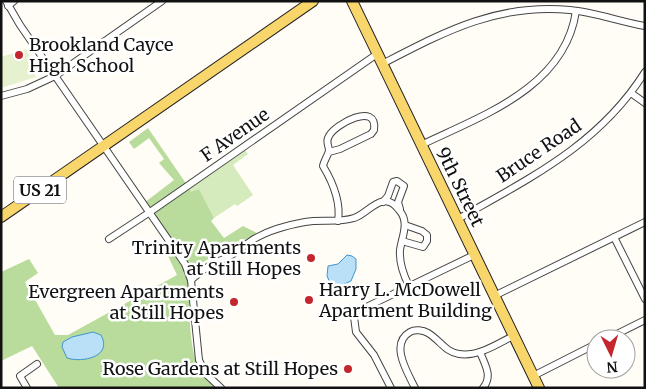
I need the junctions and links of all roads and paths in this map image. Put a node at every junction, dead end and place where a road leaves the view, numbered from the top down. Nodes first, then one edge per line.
1 (14, 1) edge
2 (162, 1) edge
3 (313, 1) edge
4 (352, 1) edge
5 (7, 3) edge
6 (576, 11) junction
7 (645, 26) edge
8 (377, 54) junction
9 (382, 64) junction
10 (645, 72) edge
11 (55, 76) junction
12 (631, 93) junction
13 (1, 96) edge
14 (645, 103) edge
15 (420, 145) junction
16 (104, 146) junction
17 (329, 152) junction
18 (384, 202) junction
19 (400, 210) junction
20 (150, 212) junction
21 (1, 217) edge
22 (458, 219) junction
23 (338, 221) junction
24 (645, 222) edge
25 (405, 225) junction
26 (614, 237) junction
27 (108, 239) dead end
28 (402, 241) junction
29 (474, 255) junction
30 (191, 280) junction
31 (409, 286) junction
32 (494, 296) junction
33 (645, 299) edge
34 (645, 320) edge
35 (627, 329) edge
36 (513, 336) junction
37 (586, 349) edge
38 (480, 352) junction
39 (38, 364) dead end
40 (532, 376) junction
41 (27, 388) edge
42 (221, 388) edge
43 (391, 388) edge
44 (415, 388) edge
45 (483, 388) edge
46 (539, 388) edge

1 - 5 street
2 - 11 street
3 - 16 main road, US 21
4 - 8 main road, 9th Street
5 - 11 street
6 - 7 street
6 - 9 street
6 - 15 street
8 - 9 main road, 9th Street
8 - 20 street, F Avenue
9 - 15 main road, 9th Street
10 - 12 street, Bruce Road
11 - 13 street
11 - 16 street
12 - 14 street
12 - 22 street, Bruce Road
15 - 22 main road, 9th Street
16 - 20 street
16 - 21 main road, US 21
17 - 17 street
17 - 23 street
18 - 19 street
18 - 19 street
18 - 23 street
19 - 25 street
20 - 27 street, F Avenue
20 - 30 street
22 - 29 main road, 9th Street
23 - 30 street
24 - 26 street
25 - 28 street
25 - 28 street
26 - 32 street
26 - 33 street
28 - 31 street
29 - 31 street
29 - 32 main road, 9th Street
30 - 42 street
31 - 43 street
32 - 36 main road, 9th Street
34 - 35 street
36 - 38 street
36 - 40 main road, 9th Street
37 - 40 street
38 - 44 street
38 - 45 street
39 - 41 street
40 - 46 main road, 9th Street

